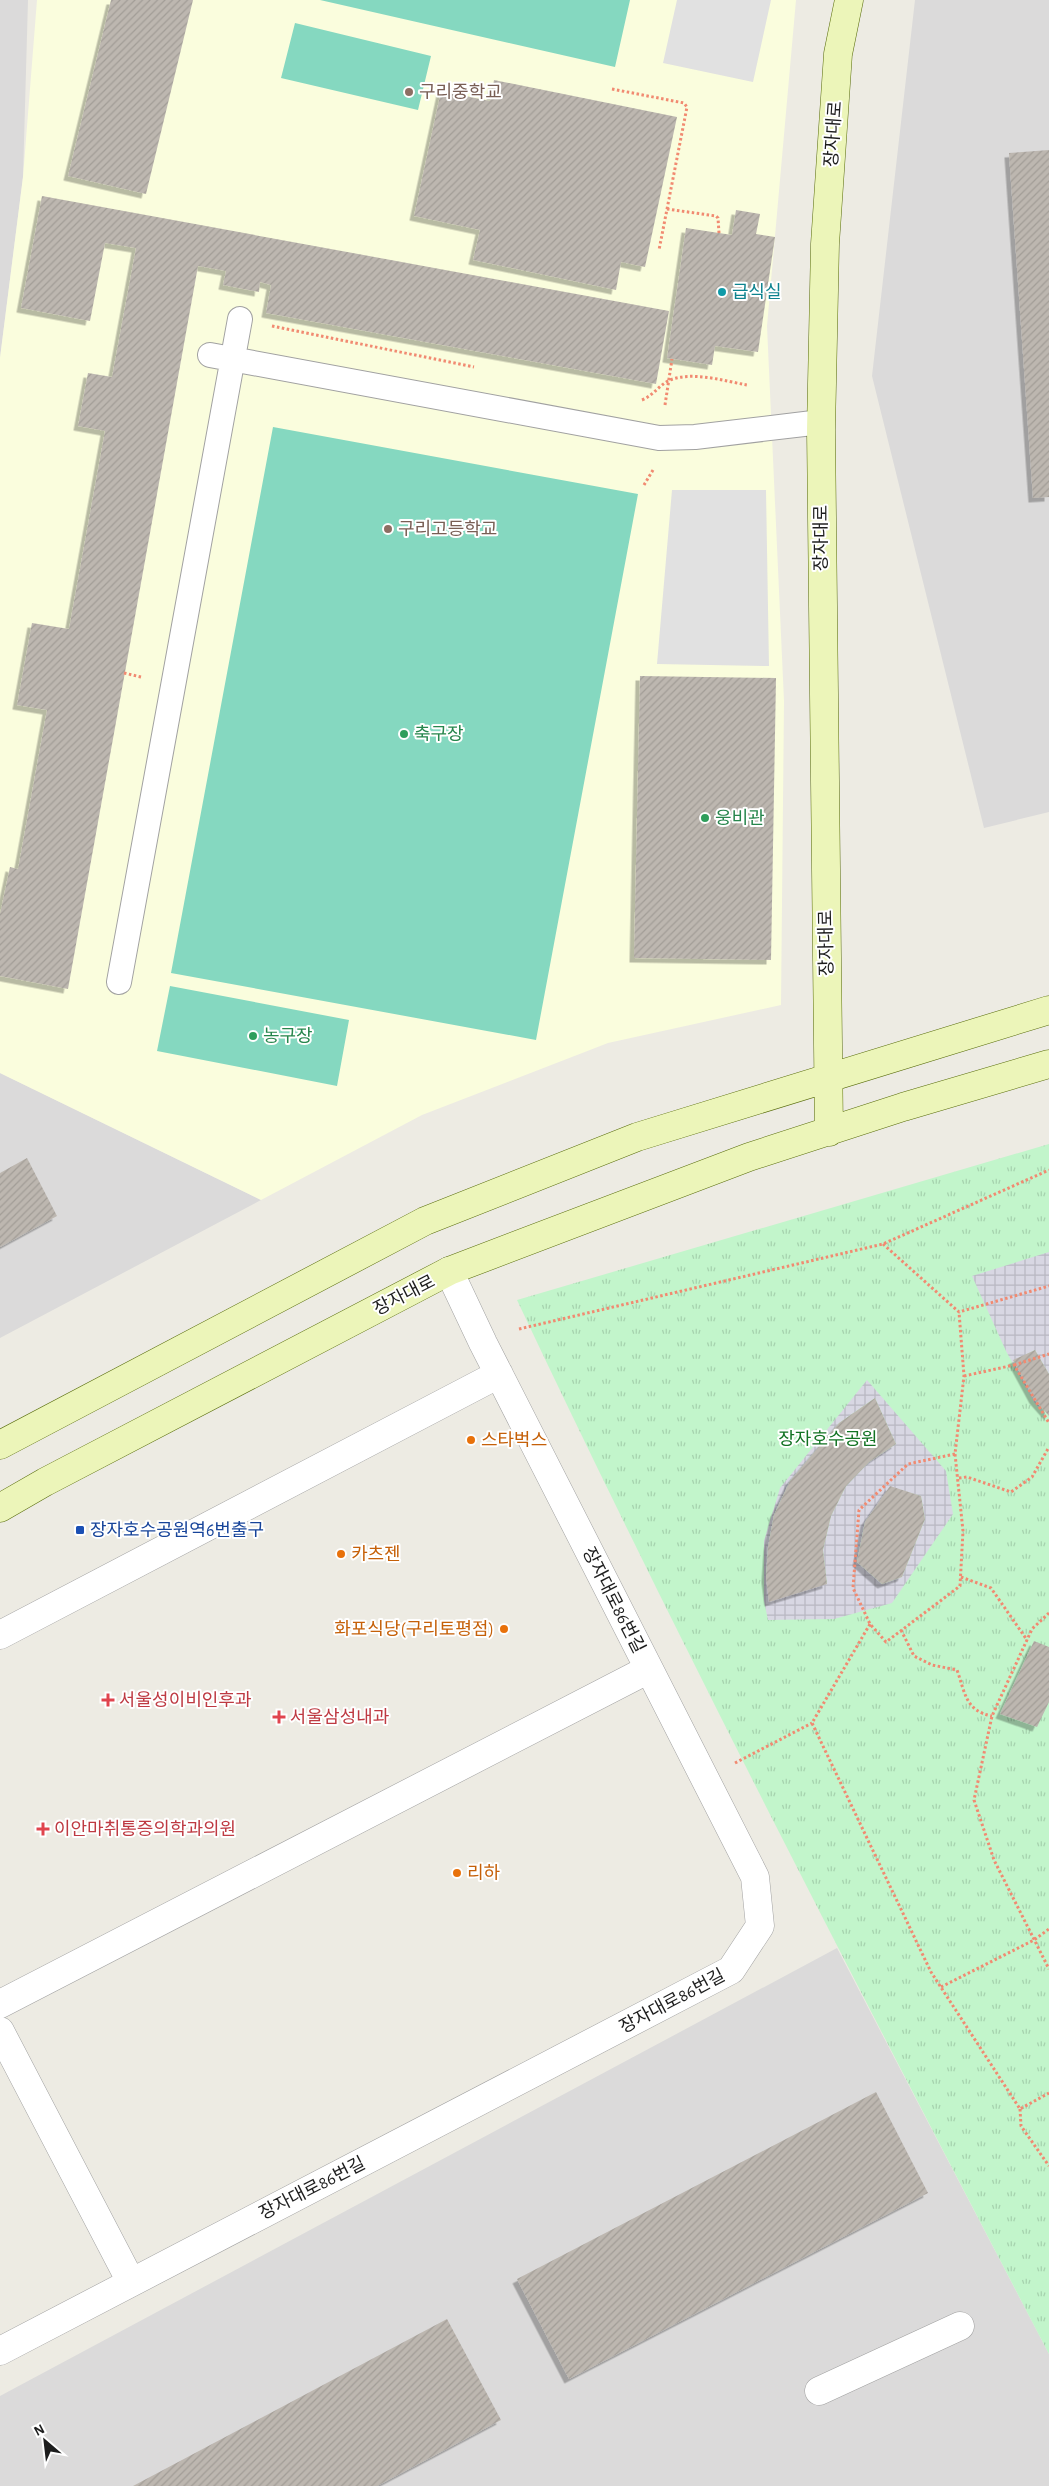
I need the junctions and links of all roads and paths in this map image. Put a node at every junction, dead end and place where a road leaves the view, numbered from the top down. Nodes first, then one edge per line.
1 (849, 0) edge
2 (612, 89) dead end
3 (667, 209) junction
4 (720, 233) dead end
5 (659, 250) dead end
6 (240, 319) joint
7 (222, 357) junction
8 (482, 369) dead end
9 (747, 385) dead end
10 (638, 401) dead end
11 (821, 422) junction
12 (119, 982) dead end
13 (1049, 1010) edge
14 (1049, 1064) edge
15 (829, 1078) junction
16 (829, 1132) junction
17 (1049, 1170) edge
18 (883, 1244) junction
19 (449, 1271) junction
20 (1049, 1286) edge
21 (959, 1312) junction
22 (519, 1329) dead end
23 (1049, 1354) edge
24 (1014, 1365) junction
25 (499, 1374) junction
26 (964, 1376) junction
27 (1049, 1423) edge
28 (0, 1445) edge
29 (1049, 1447) edge
30 (955, 1454) junction
31 (959, 1478) junction
32 (0, 1508) edge
33 (961, 1577) junction
34 (1049, 1613) edge
35 (870, 1624) junction
36 (902, 1630) junction
37 (0, 1635) edge
38 (1027, 1641) junction
39 (649, 1669) junction
40 (992, 1716) junction
41 (812, 1723) junction
42 (705, 1779) junction
43 (1049, 1929) edge
44 (1034, 1940) junction
45 (1049, 1969) edge
46 (941, 1987) junction
47 (0, 2004) edge
48 (0, 2031) edge
49 (1049, 2093) edge
50 (1020, 2109) junction
51 (1049, 2166) edge
52 (131, 2282) junction
53 (960, 2326) dead end
54 (0, 2351) edge
55 (819, 2391) dead end

1 - 11 street, 장자대로
2 - 3 path
3 - 4 path
3 - 5 path
6 - 7 lane
6 - 8 path
7 - 11 lane
7 - 12 lane
9 - 10 path
11 - 15 street, 장자대로
13 - 15 street
14 - 16 street, 장자대로
15 - 16 street, 장자대로
15 - 28 street
16 - 19 street, 장자대로
17 - 18 path
18 - 21 path
18 - 22 path
19 - 25 street, 장자대로86번길
19 - 32 street, 장자대로
20 - 21 path
21 - 26 path
23 - 24 path
24 - 26 path
24 - 27 path
25 - 37 street
25 - 39 street, 장자대로86번길
26 - 30 path
29 - 31 path
30 - 31 path
30 - 35 path
31 - 33 path
33 - 36 path
33 - 38 path
34 - 38 path
35 - 36 path
35 - 41 path
36 - 40 path
38 - 40 path
39 - 42 street, 장자대로86번길
39 - 47 street
40 - 44 path
41 - 42 path
41 - 46 path
42 - 52 street, 장자대로86번길
43 - 44 path
44 - 45 path
44 - 46 path
46 - 50 path
48 - 52 street
49 - 50 path
50 - 51 path
52 - 54 street, 장자대로86번길
53 - 55 street

